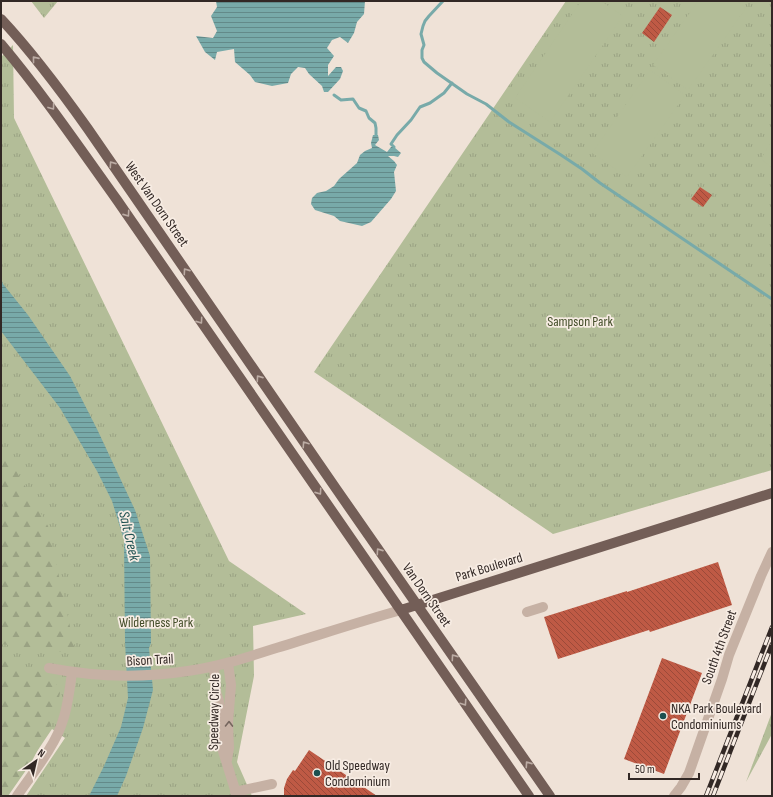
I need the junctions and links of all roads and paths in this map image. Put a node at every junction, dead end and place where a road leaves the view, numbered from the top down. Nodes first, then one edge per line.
1 (3, 21) edge
2 (1, 44) edge
3 (282, 410) joint
4 (772, 493) edge
5 (772, 552) edge
6 (417, 604) junction
7 (543, 607) dead end
8 (401, 610) junction
9 (527, 612) dead end
10 (228, 663) junction
11 (214, 666) junction
12 (49, 668) dead end
13 (72, 672) junction
14 (227, 762) junction
15 (272, 784) dead end
16 (236, 794) edge
17 (17, 796) edge
18 (529, 796) edge
19 (550, 796) edge
20 (674, 796) edge

3 -> 1 main road, West Van Dorn Street
2 -> 8 main road
6 -> 3 main road, Van Dorn Street
4 - 6 main road, Park Boulevard
5 - 20 street, South 4th Street
6 - 8 main road, Park Boulevard
19 -> 6 main road, Van Dorn Street
7 - 9 street
8 - 10 street, Park Boulevard
8 -> 18 main road
10 - 11 street, Park Boulevard
14 -> 10 street, Speedway Circle
11 - 13 street, Bison Trail
11 - 14 street, Speedway Circle
12 - 13 street
13 - 17 street
14 - 16 street, Speedway Circle
15 - 16 street

